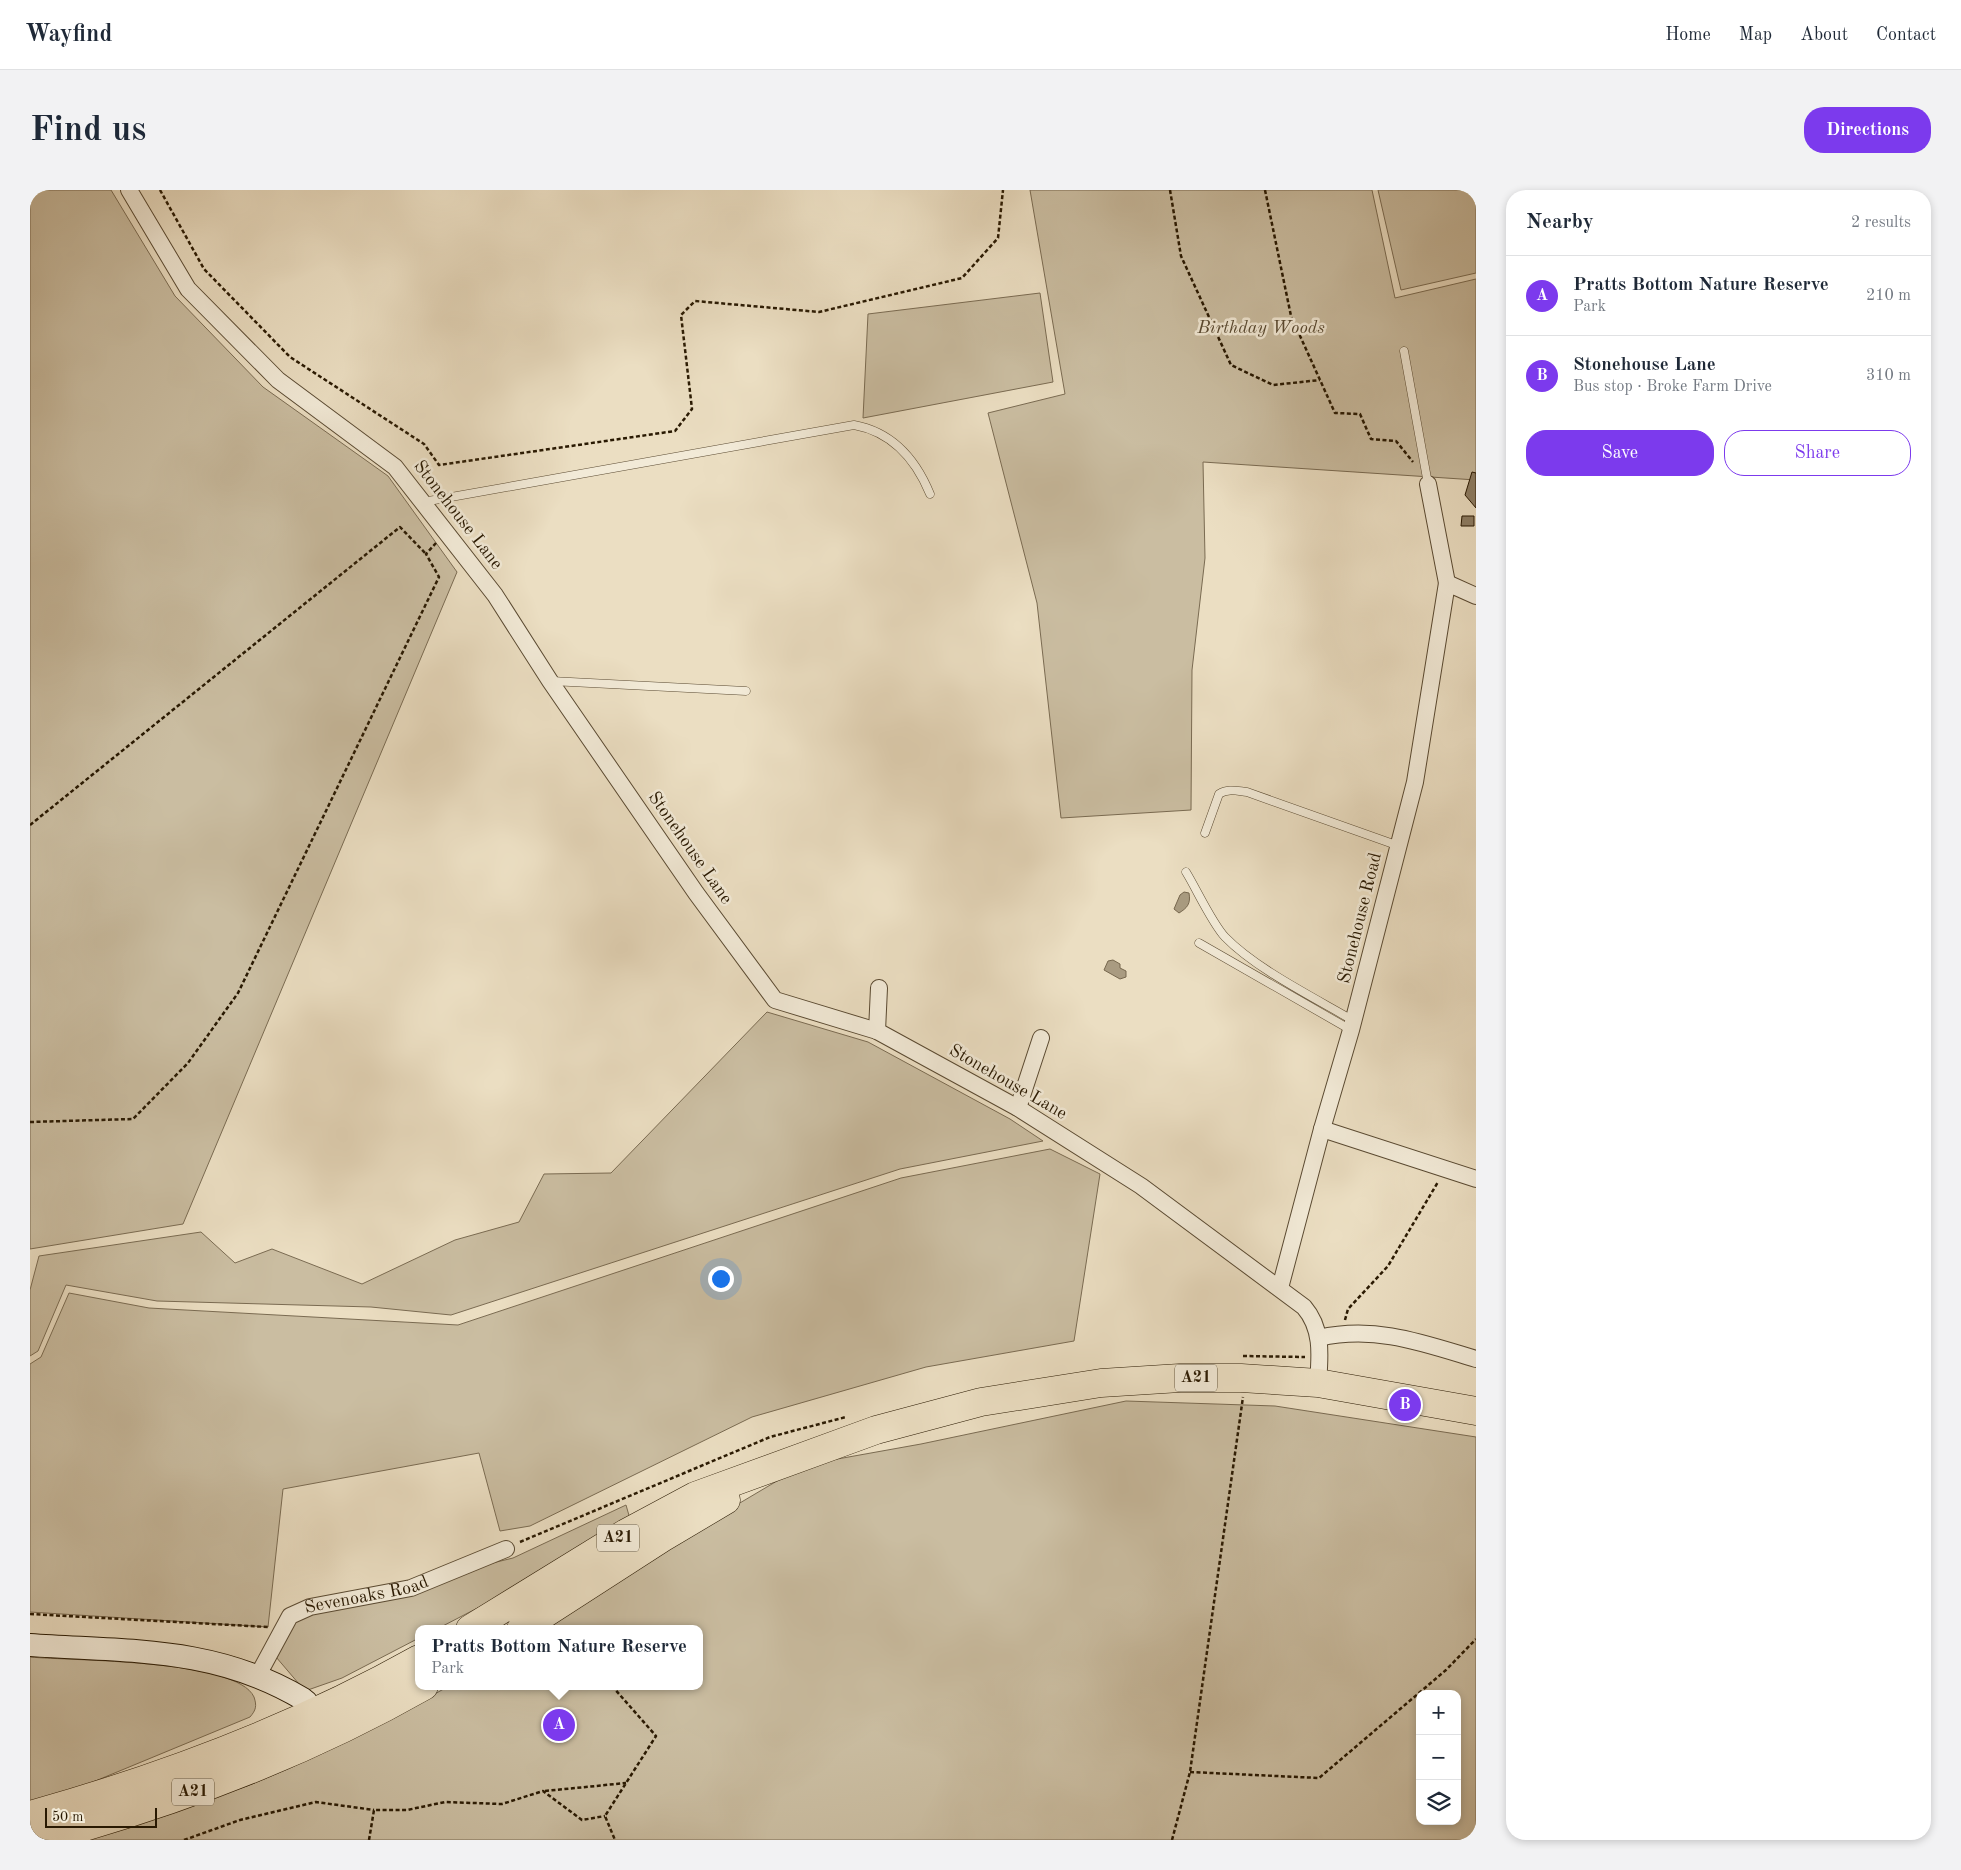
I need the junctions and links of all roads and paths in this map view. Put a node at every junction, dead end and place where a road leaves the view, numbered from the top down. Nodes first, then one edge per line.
1 (129, 190) edge
2 (160, 190) edge
3 (1003, 190) edge
4 (1170, 190) edge
5 (1264, 190) edge
6 (1404, 352) dead end
7 (1320, 380) junction
8 (1428, 484) junction
9 (930, 494) dead end
10 (423, 502) junction
11 (447, 533) junction
12 (426, 554) junction
13 (1447, 583) junction
14 (1476, 596) edge
15 (550, 681) junction
16 (746, 691) dead end
17 (30, 825) edge
18 (1205, 833) dead end
19 (1399, 846) junction
20 (1186, 872) dead end
21 (1199, 943) dead end
22 (879, 988) dead end
23 (1353, 1026) junction
24 (877, 1031) junction
25 (1041, 1038) dead end
26 (1018, 1108) junction
27 (30, 1122) edge
28 (1322, 1129) junction
29 (1445, 1171) junction
30 (1476, 1180) edge
31 (1280, 1288) junction
32 (1342, 1333) junction
33 (1319, 1338) junction
34 (1476, 1359) edge
35 (1318, 1383) junction
36 (1243, 1396) dead end
37 (1476, 1411) edge
38 (776, 1468) junction
39 (506, 1549) dead end
40 (30, 1614) edge
41 (476, 1625) edge
42 (527, 1625) edge
43 (284, 1628) junction
44 (1476, 1639) edge
45 (30, 1644) edge
46 (415, 1661) edge
47 (257, 1677) junction
48 (416, 1690) edge
49 (616, 1690) edge
50 (313, 1714) junction
51 (342, 1728) junction
52 (1190, 1772) junction
53 (626, 1782) junction
54 (543, 1791) junction
55 (374, 1810) junction
56 (30, 1815) edge
57 (605, 1816) junction
58 (38, 1840) edge
59 (184, 1840) edge
60 (369, 1840) edge
61 (615, 1840) edge
62 (1172, 1840) edge

1 - 10 street, Stonehouse Lane
2 - 3 path
4 - 7 path
5 - 7 path
6 - 8 lane
7 - 8 path
8 - 13 street, Stonehouse Road
9 - 10 lane
10 - 11 street, Stonehouse Lane
11 - 12 path
11 - 15 street, Stonehouse Lane
12 - 17 path
12 - 27 path
13 - 14 street
13 - 19 street, Stonehouse Road
15 - 16 lane
15 - 24 street, Stonehouse Lane
18 - 19 lane
19 - 23 street, Stonehouse Road
20 - 23 lane
21 - 23 lane
22 - 24 street
23 - 28 street, Stonehouse Road
24 - 26 street, Stonehouse Lane
25 - 26 street
26 - 31 street, Stonehouse Lane
28 - 29 street
28 - 31 street, Stonehouse Road
29 - 30 street
29 - 32 path
31 - 33 street, Stonehouse Lane
32 - 33 street
32 - 34 street
33 - 35 street, Stonehouse Lane
35 - 37 highway, A21
35 - 38 highway, A21
36 - 52 path
38 - 41 highway, A21
38 - 42 highway, A21
39 - 43 street, Sevenoaks Road
40 - 43 path
43 - 47 street, Sevenoaks Road
44 - 52 path
45 - 47 street
46 - 50 highway, A21
47 - 50 street
48 - 51 highway, A21
49 - 53 path
50 - 51 street
50 - 56 highway, A21
51 - 58 highway, A21
52 - 62 path
53 - 54 path
53 - 57 path
54 - 55 path
54 - 57 path
55 - 59 path
55 - 60 path
57 - 61 path

